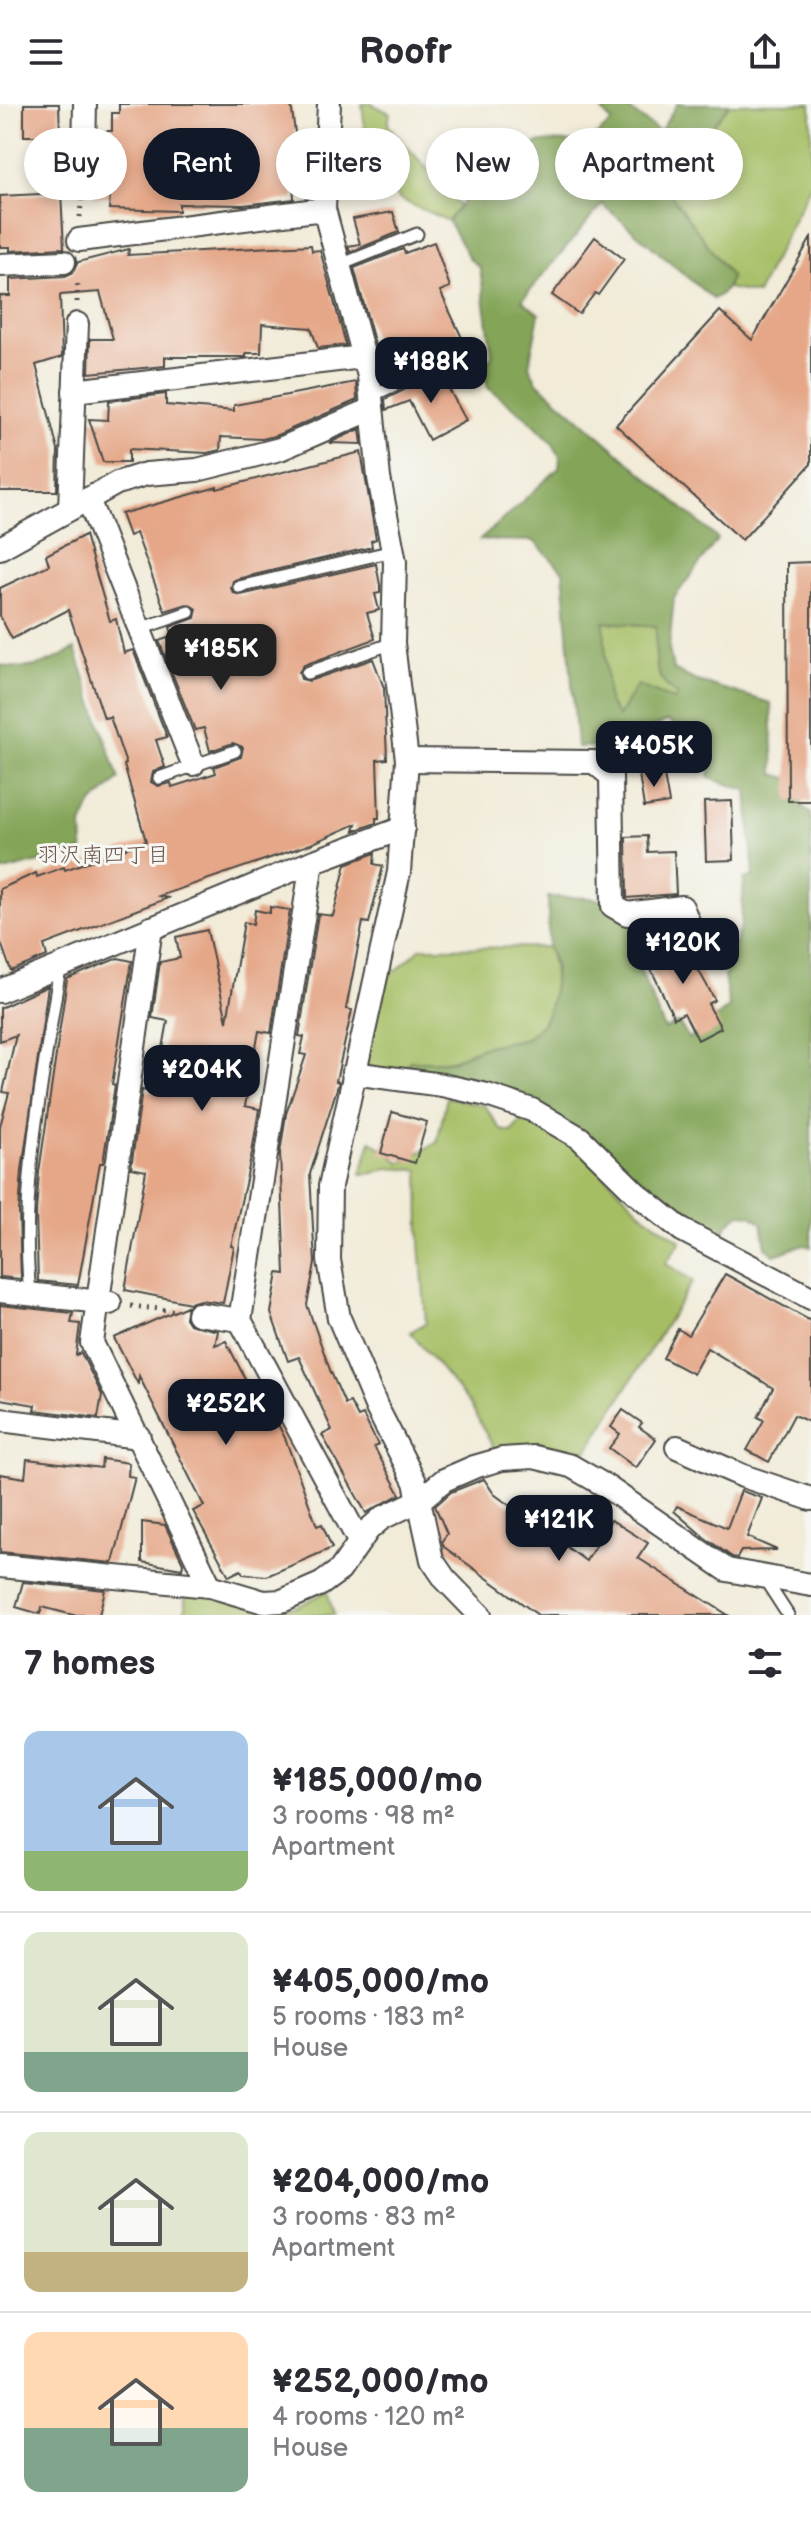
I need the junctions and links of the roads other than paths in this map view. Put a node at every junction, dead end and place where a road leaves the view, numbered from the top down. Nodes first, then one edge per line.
1 (85, 104) edge
2 (329, 104) edge
3 (85, 128) edge
4 (324, 209) junction
5 (417, 234) dead end
6 (0, 265) edge
7 (340, 265) junction
8 (77, 324) road end
9 (470, 350) dead end
10 (363, 357) junction
11 (74, 391) junction
12 (372, 402) junction
13 (79, 504) junction
14 (0, 548) edge
15 (393, 551) junction
16 (239, 587) dead end
17 (189, 612) dead end
18 (140, 629) junction
19 (393, 643) junction
20 (307, 673) dead end
21 (235, 751) dead end
22 (407, 760) junction
23 (193, 764) junction
24 (159, 778) dead end
25 (403, 828) junction
26 (312, 862) junction
27 (151, 928) junction
28 (699, 948) dead end
29 (60, 967) junction
30 (0, 991) edge
31 (353, 1073) junction
32 (0, 1291) edge
33 (30, 1294) junction
34 (811, 1298) edge
35 (104, 1302) junction
36 (198, 1314) road end
37 (240, 1320) junction
38 (0, 1420) edge
39 (139, 1437) junction
40 (677, 1447) dead end
41 (811, 1499) edge
42 (420, 1500) junction
43 (359, 1541) junction
44 (0, 1566) edge
45 (763, 1576) junction
46 (811, 1585) edge
47 (210, 1586) junction
48 (480, 1615) edge
49 (788, 1615) edge

1 - 3 street
2 - 4 street
4 - 6 street
4 - 7 street
5 - 7 lane
7 - 10 street
8 - 11 street
9 - 12 lane
10 - 11 street
10 - 12 street
11 - 13 street
12 - 13 street
12 - 15 street
13 - 14 street
13 - 18 street
15 - 16 lane
15 - 19 street
17 - 18 lane
18 - 23 street
19 - 20 lane
19 - 22 street
21 - 23 lane
22 - 25 street
22 - 28 street
23 - 24 lane
25 - 26 street
25 - 31 street
26 - 27 street
26 - 37 street
27 - 29 street
27 - 35 street
29 - 30 street
29 - 33 lane
31 - 34 street
31 - 42 street
32 - 33 street
33 - 35 street
35 - 39 street
36 - 37 street
37 - 43 street
38 - 39 street
39 - 47 street
40 - 41 street
42 - 43 street
42 - 45 street
42 - 48 street
43 - 47 street
44 - 47 street
45 - 46 street
45 - 49 lane

